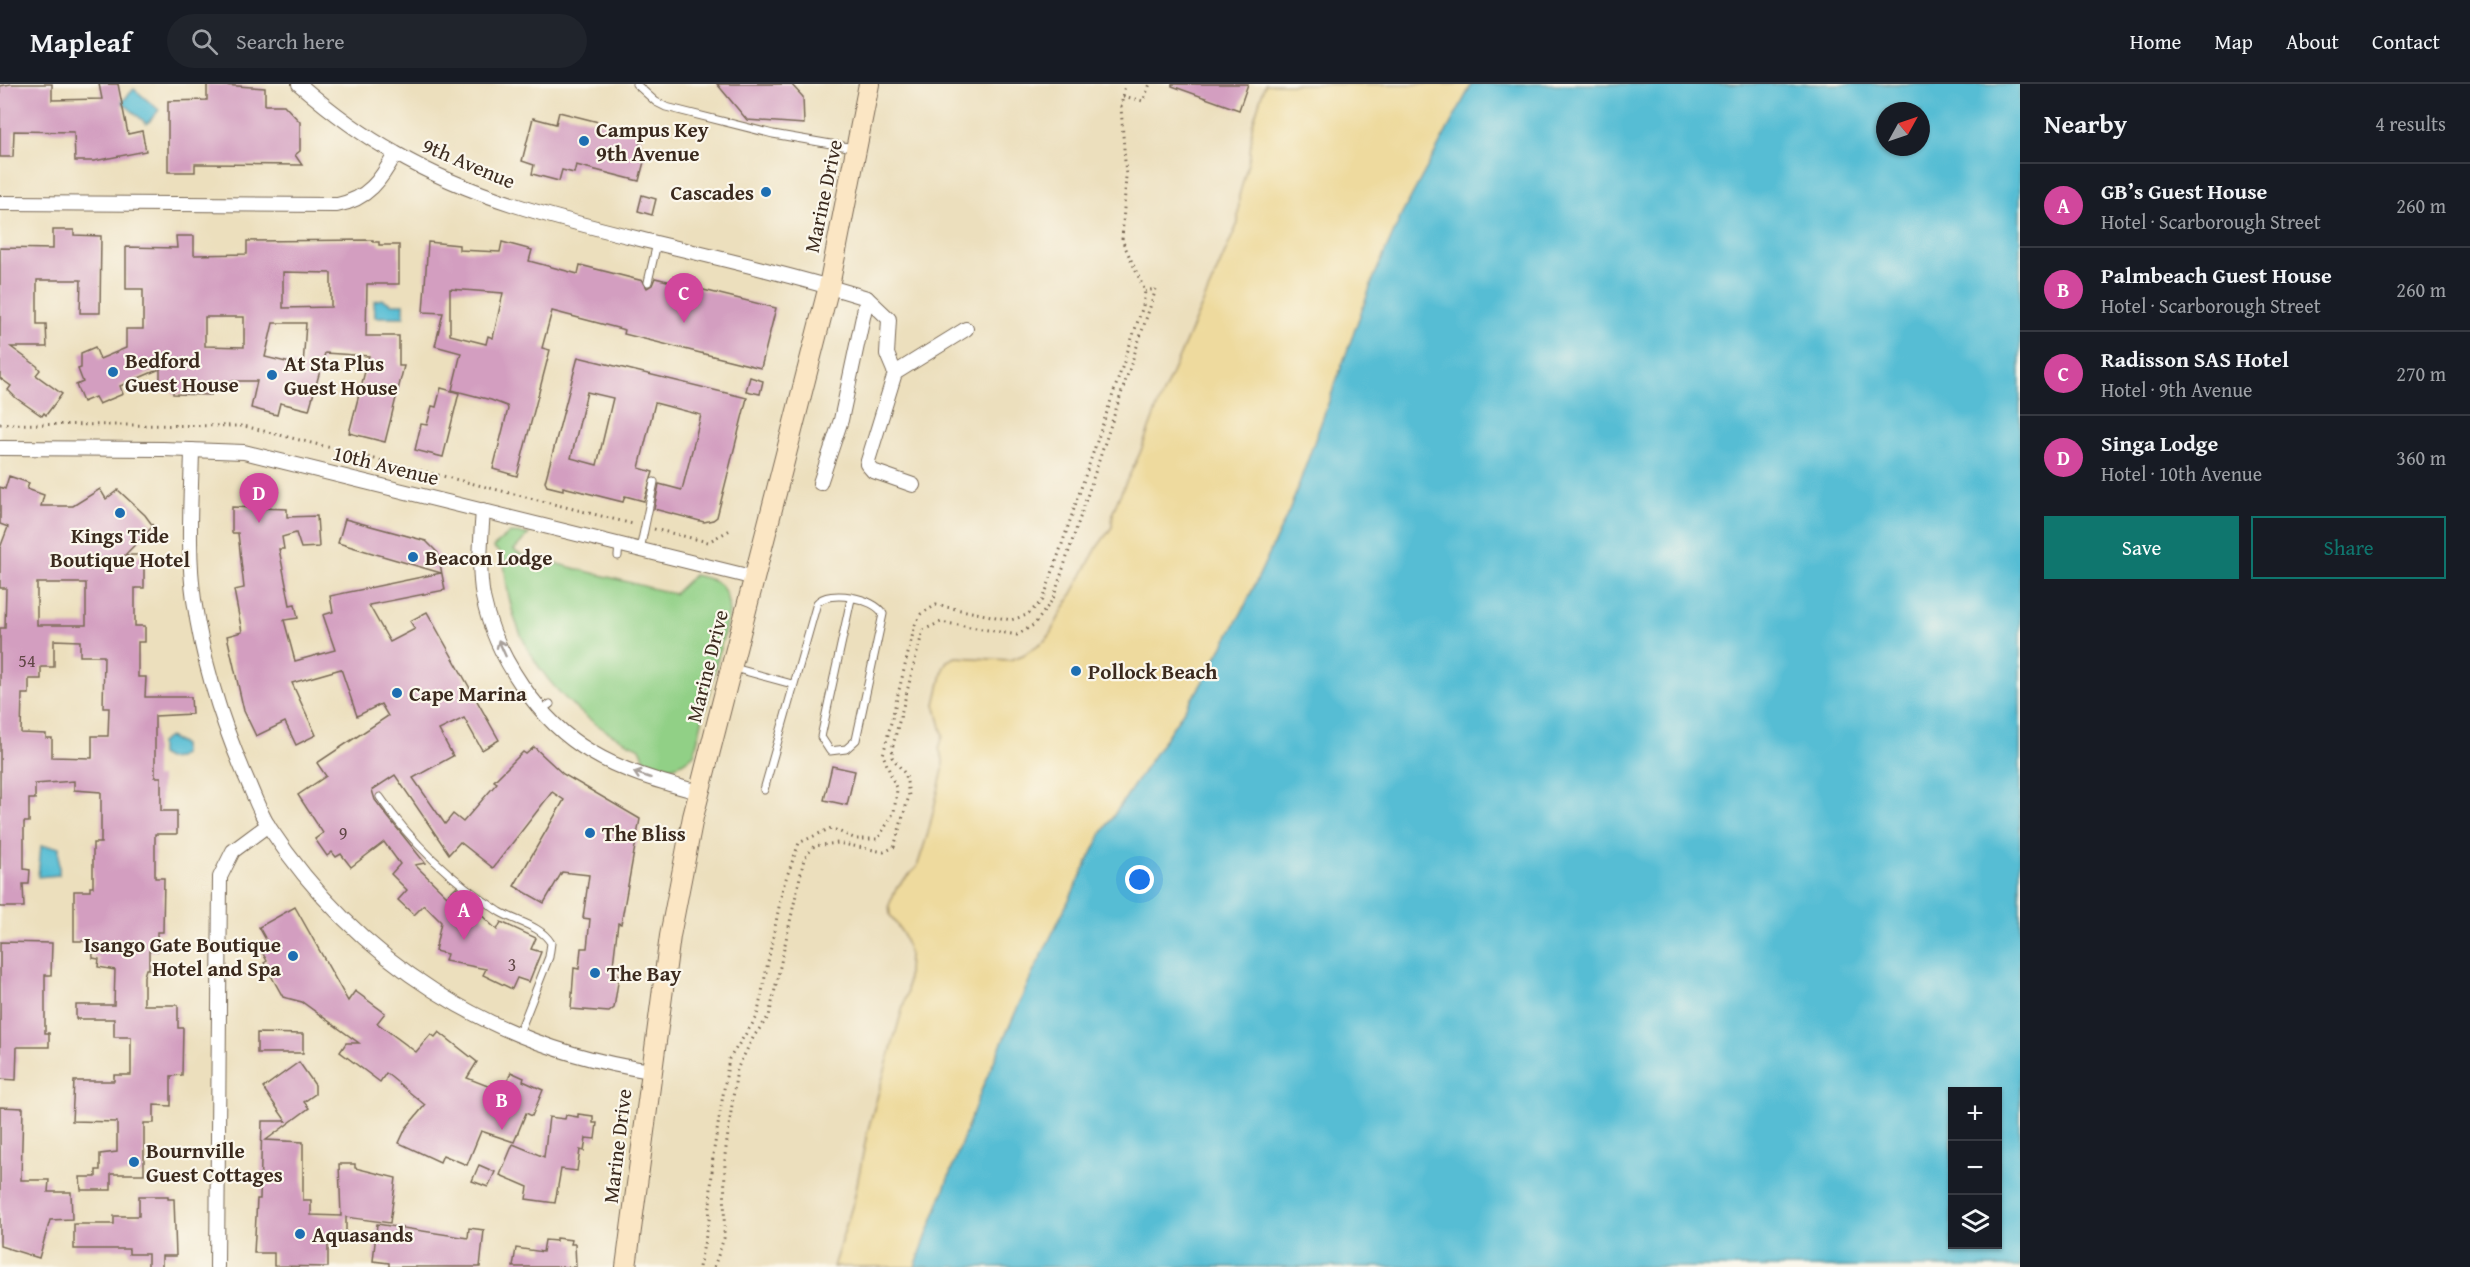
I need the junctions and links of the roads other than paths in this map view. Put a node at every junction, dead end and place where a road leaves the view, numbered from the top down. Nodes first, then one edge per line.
1 (299, 84) edge
2 (636, 84) edge
3 (869, 84) edge
4 (858, 149) junction
5 (395, 154) junction
6 (0, 203) edge
7 (657, 243) junction
8 (648, 282) dead end
9 (829, 286) junction
10 (867, 298) junction
11 (966, 329) dead end
12 (895, 373) junction
13 (0, 448) edge
14 (192, 450) junction
15 (654, 482) dead end
16 (820, 483) dead end
17 (913, 485) dead end
18 (483, 510) junction
19 (640, 550) junction
20 (755, 578) junction
21 (851, 599) junction
22 (731, 668) junction
23 (792, 684) junction
24 (764, 790) dead end
25 (698, 792) junction
26 (380, 797) dead end
27 (268, 825) junction
28 (518, 1036) junction
29 (651, 1071) junction
30 (217, 1267) edge
31 (626, 1267) edge

1 - 5 street
2 - 4 lane
3 - 4 main road, Marine Drive
4 - 9 main road, Marine Drive
5 - 6 street, 9th Avenue
5 - 7 street, 9th Avenue
7 - 8 lane
7 - 9 street, 9th Avenue
9 - 10 street, 9th Avenue
9 - 20 main road, Marine Drive
10 - 12 street
10 - 16 street
11 - 12 street
12 - 17 street
13 - 14 street, 10th Avenue
14 - 18 street, 10th Avenue
14 - 27 street
15 - 19 lane
18 - 19 street, 10th Avenue
25 -> 18 street
19 - 20 street, 10th Avenue
20 - 22 main road, Marine Drive
21 - 21 lane
21 - 23 lane
22 - 23 lane
22 - 25 main road, Marine Drive
23 - 24 lane
25 - 29 main road, Marine Drive
26 - 28 lane
27 - 28 street
27 - 30 street
28 - 29 street
29 - 31 main road, Marine Drive

